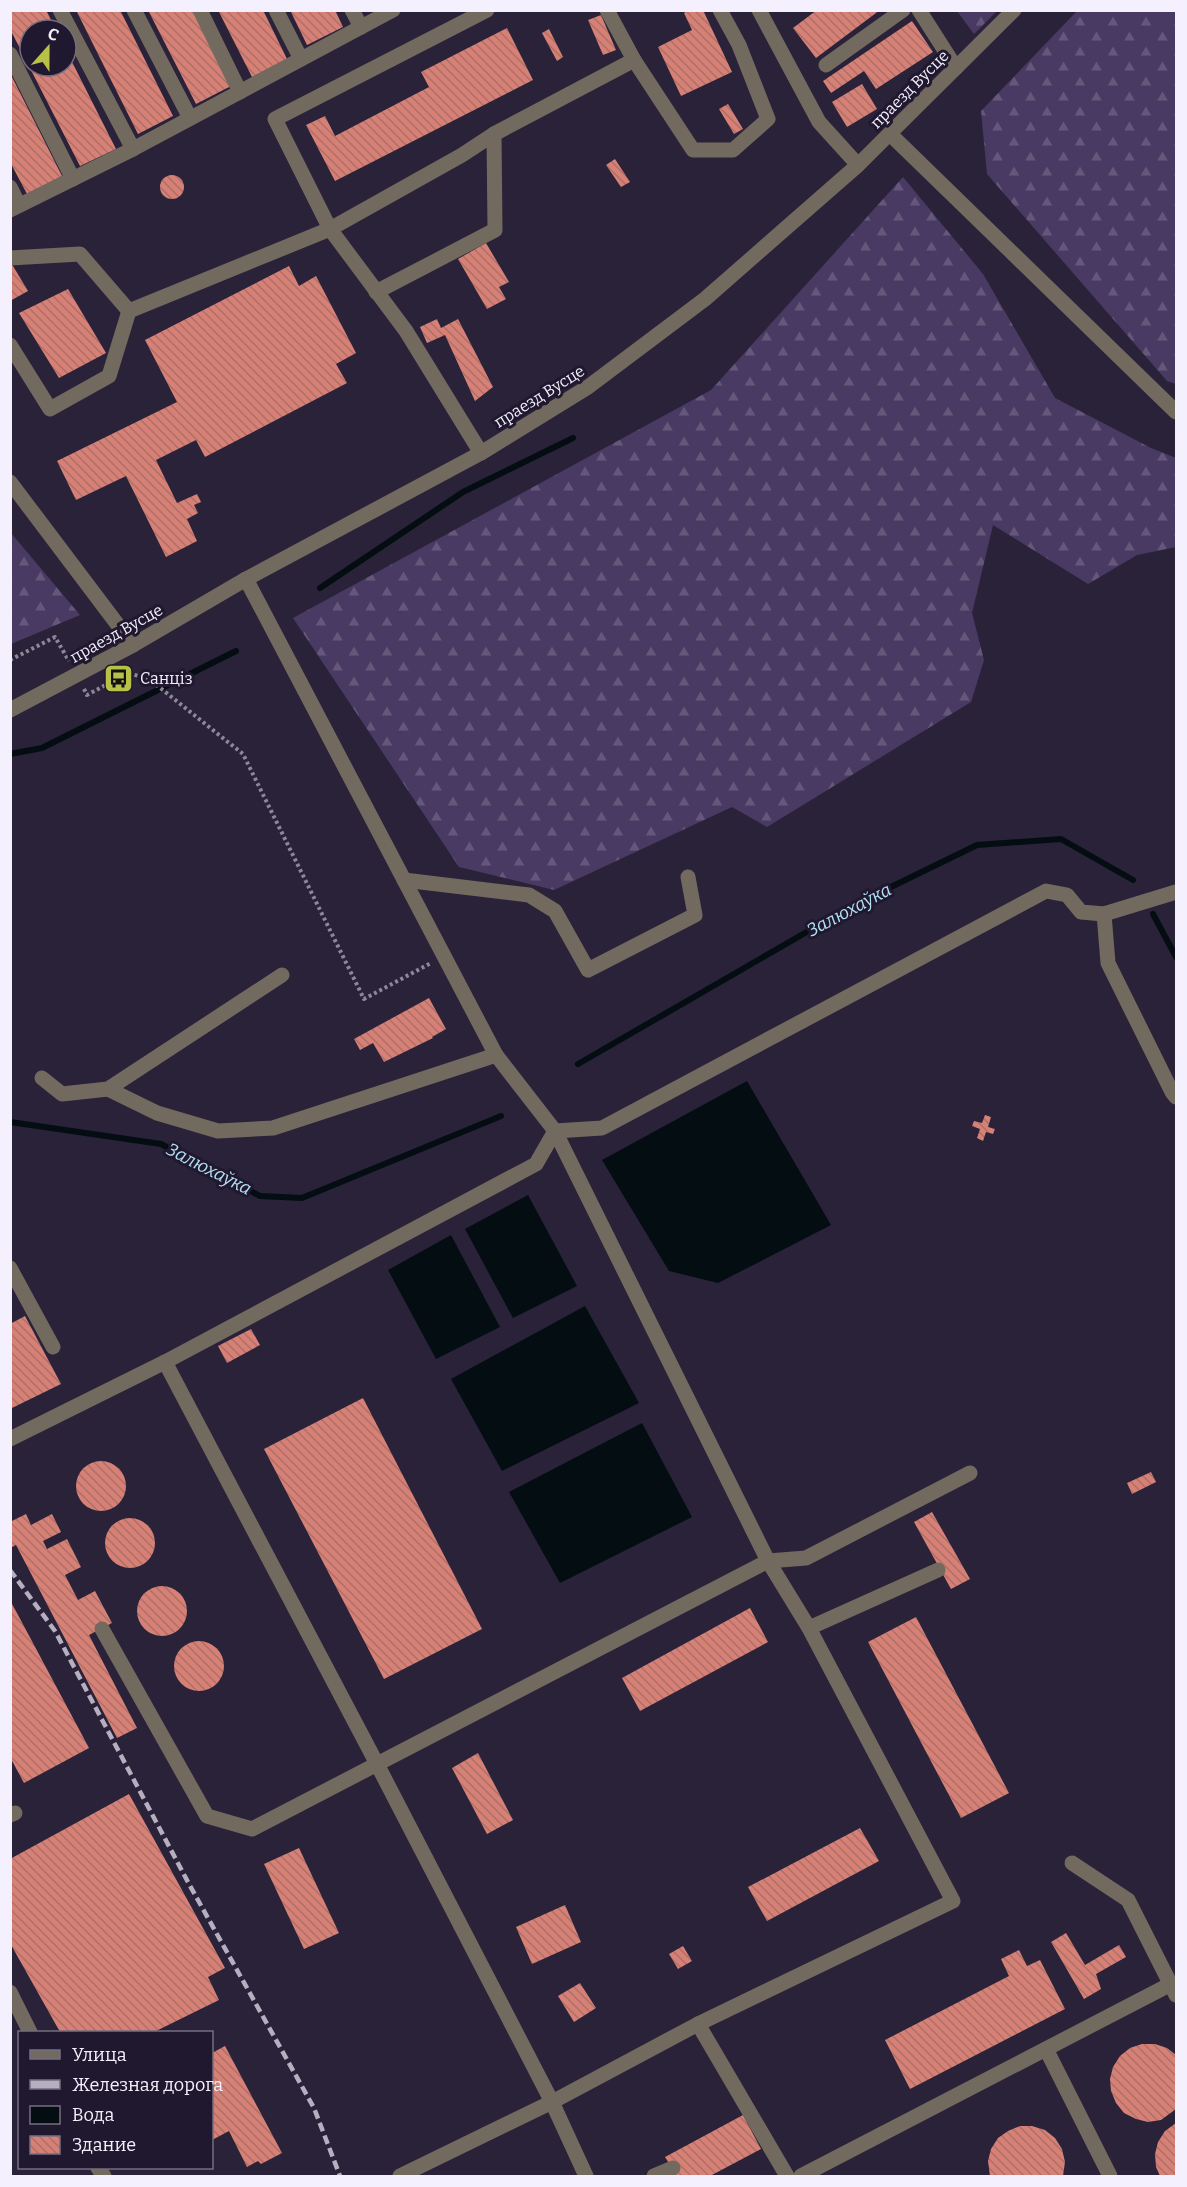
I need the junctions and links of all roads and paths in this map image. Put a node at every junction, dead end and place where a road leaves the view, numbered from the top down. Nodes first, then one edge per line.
1 (60, 10) edge
2 (134, 10) edge
3 (200, 10) edge
4 (276, 10) edge
5 (352, 10) edge
6 (393, 10) edge
7 (487, 10) edge
8 (607, 10) edge
9 (720, 10) edge
10 (759, 10) edge
11 (903, 10) edge
12 (919, 10) edge
13 (1014, 10) edge
14 (361, 27) junction
15 (10, 54) edge
16 (301, 59) junction
17 (634, 60) junction
18 (826, 65) dead end
19 (956, 68) junction
20 (240, 92) junction
21 (190, 118) junction
22 (495, 134) junction
23 (890, 134) junction
24 (133, 149) junction
25 (858, 165) junction
26 (73, 178) junction
27 (10, 188) edge
28 (15, 208) edge
29 (330, 229) junction
30 (10, 258) edge
31 (376, 292) junction
32 (129, 311) junction
33 (10, 345) edge
34 (1176, 412) edge
35 (481, 453) junction
36 (10, 482) edge
37 (246, 579) junction
38 (133, 645) junction
39 (10, 660) edge
40 (77, 675) junction
41 (10, 710) edge
42 (688, 877) dead end
43 (404, 880) junction
44 (1176, 892) edge
45 (1104, 914) junction
46 (444, 956) junction
47 (282, 975) dead end
48 (496, 1054) junction
49 (42, 1078) dead end
50 (108, 1089) junction
51 (1176, 1097) edge
52 (555, 1131) junction
53 (10, 1268) edge
54 (53, 1347) dead end
55 (165, 1362) junction
56 (10, 1438) edge
57 (970, 1473) dead end
58 (768, 1560) junction
59 (938, 1570) dead end
60 (809, 1628) junction
61 (102, 1629) dead end
62 (377, 1764) junction
63 (1072, 1863) dead end
64 (1174, 1990) edge
65 (10, 1992) edge
66 (698, 2024) junction
67 (30, 2031) edge
68 (1046, 2049) junction
69 (552, 2102) junction
70 (673, 2168) dead end
71 (400, 2176) edge
72 (586, 2176) edge
73 (654, 2176) edge
74 (787, 2176) edge
75 (801, 2176) edge
76 (1110, 2176) edge

1 - 24 street
2 - 21 street
3 - 20 street
4 - 16 street
5 - 14 street
6 - 14 street
7 - 29 street
8 - 17 street
9 - 17 street
10 - 25 street
11 - 18 street
12 - 19 street
13 - 19 street, праезд Вусце
14 - 16 street
15 - 26 street
16 - 20 street
17 - 22 street
19 - 23 street, праезд Вусце
20 - 21 street
21 - 24 street
22 - 29 street
22 - 31 street
23 - 25 street, праезд Вусце
23 - 34 street
24 - 26 street
25 - 35 street, праезд Вусце
26 - 28 street
27 - 28 street
29 - 31 street
29 - 32 street
30 - 32 street
31 - 35 street
32 - 33 street
35 - 37 street, праезд Вусце
36 - 38 street
37 - 38 street, праезд Вусце
37 - 43 street
38 - 40 street, праезд Вусце
39 - 40 path
40 - 41 street, праезд Вусце
40 - 46 path
42 - 43 street
43 - 46 street
44 - 45 street
45 - 51 street
45 - 52 street
46 - 48 street
47 - 50 street
48 - 50 street
48 - 52 street
49 - 50 street
52 - 55 street
52 - 58 street
53 - 54 street
55 - 56 street
55 - 62 street
57 - 58 street
58 - 60 street
58 - 62 street
59 - 60 street
60 - 66 street
61 - 62 street
62 - 69 street
63 - 64 street
64 - 68 street
65 - 67 street
66 - 69 street
66 - 74 street
68 - 75 street
68 - 76 street
69 - 71 street
69 - 72 street
70 - 73 street

